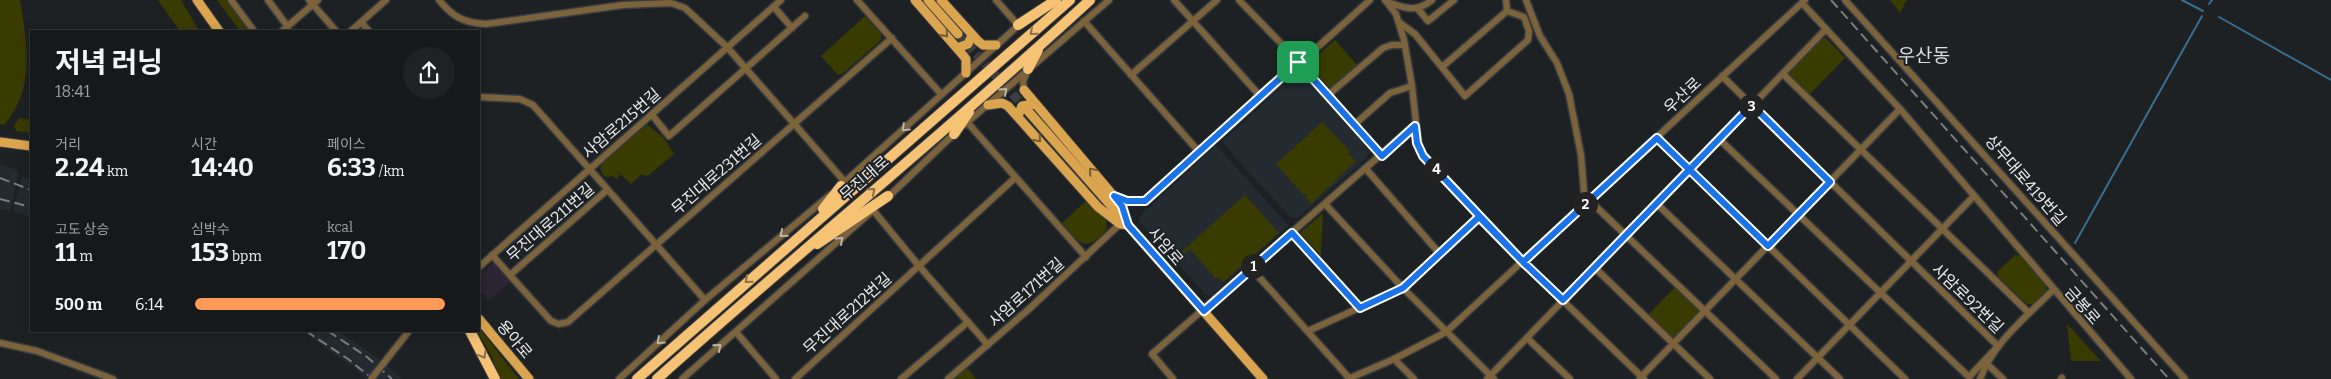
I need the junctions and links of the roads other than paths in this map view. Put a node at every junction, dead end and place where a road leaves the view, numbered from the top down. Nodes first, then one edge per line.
1 (198, 0) edge
2 (231, 0) edge
3 (268, 0) edge
4 (386, 0) edge
5 (439, 0) edge
6 (782, 0) edge
7 (857, 0) edge
8 (915, 0) edge
9 (928, 0) edge
10 (941, 0) edge
11 (996, 0) edge
12 (1046, 0) edge
13 (1056, 0) edge
14 (1070, 0) edge
15 (1090, 0) edge
16 (1109, 0) edge
17 (1174, 0) edge
18 (1217, 0) edge
19 (1239, 0) edge
20 (1370, 0) edge
21 (1432, 0) edge
22 (1454, 0) edge
23 (1506, 0) edge
24 (1526, 0) edge
25 (1845, 0) edge
26 (1385, 1) edge
27 (1803, 1) edge
28 (313, 2) edge
29 (774, 7) junction
30 (1418, 9) junction
31 (1508, 11) junction
32 (805, 16) dead end
33 (1084, 21) junction
34 (1193, 21) junction
35 (361, 22) junction
36 (1399, 22) junction
37 (1018, 25) junction
38 (792, 28) junction
39 (285, 29) edge
40 (1826, 29) junction
41 (218, 30) edge
42 (253, 30) edge
43 (335, 30) edge
44 (352, 30) edge
45 (369, 30) edge
46 (958, 34) tunnel mouth
47 (972, 35) junction
48 (892, 38) junction
49 (996, 45) junction
50 (1405, 45) junction
51 (1040, 46) junction
52 (727, 47) junction
53 (957, 48) junction
54 (1298, 62) junction
55 (1442, 67) junction
56 (746, 69) junction
57 (1028, 69) junction
58 (966, 73) junction
59 (1783, 74) junction
60 (1131, 75) junction
61 (1722, 76) junction
62 (1412, 86) junction
63 (1024, 90) joint
64 (941, 94) junction
65 (1328, 95) junction
66 (480, 97) edge
67 (1261, 97) junction
68 (977, 101) junction
69 (1035, 104) junction
70 (988, 105) junction
71 (1752, 105) junction
72 (1900, 110) junction
73 (1028, 111) tunnel mouth
74 (652, 115) junction
75 (1018, 116) junction
76 (967, 122) junction
77 (794, 124) junction
78 (1354, 125) junction
79 (1415, 126) junction
80 (954, 134) junction
81 (1657, 138) junction
82 (1719, 139) junction
83 (0, 142) edge
84 (30, 146) edge
85 (1862, 149) junction
86 (1200, 153) junction
87 (1382, 156) junction
88 (589, 169) junction
89 (1366, 169) junction
90 (1690, 170) junction
91 (1015, 178) junction
92 (1830, 182) junction
93 (843, 184) junction
94 (607, 190) junction
95 (888, 196) junction
96 (1114, 196) junction
97 (1973, 196) junction
98 (1587, 202) junction
99 (1326, 204) junction
100 (1657, 204) junction
101 (873, 210) junction
102 (1798, 214) junction
103 (1479, 217) junction
104 (811, 225) junction
105 (1124, 225) junction
106 (1943, 228) junction
107 (1292, 233) junction
108 (1626, 235) junction
109 (656, 244) junction
110 (1768, 246) junction
111 (1440, 254) junction
112 (492, 255) junction
113 (1086, 257) junction
114 (1911, 261) junction
115 (1523, 262) junction
116 (785, 265) junction
117 (480, 266) edge
118 (919, 266) junction
119 (1251, 268) junction
120 (1595, 268) junction
121 (510, 275) junction
122 (1736, 279) junction
123 (1403, 288) junction
124 (2052, 290) junction
125 (1880, 293) junction
126 (705, 300) junction
127 (1563, 300) junction
128 (1360, 308) junction
129 (1204, 311) junction
130 (1705, 311) junction
131 (2030, 313) junction
132 (480, 320) edge
133 (968, 322) junction
134 (1849, 325) junction
135 (1308, 331) junction
136 (409, 332) edge
137 (471, 332) edge
138 (736, 332) junction
139 (1446, 332) junction
140 (1527, 338) junction
141 (0, 343) edge
142 (1673, 344) junction
143 (988, 345) junction
144 (1998, 346) junction
145 (1818, 358) junction
146 (1394, 359) junction
147 (1987, 364) junction
148 (659, 378) edge
149 (906, 378) edge
150 (1491, 378) edge
151 (1642, 378) edge
152 (1967, 378) edge
153 (114, 379) edge
154 (371, 379) edge
155 (495, 379) edge
156 (529, 379) edge
157 (619, 379) edge
158 (637, 379) edge
159 (682, 379) edge
160 (776, 379) edge
161 (794, 379) edge
162 (948, 379) edge
163 (1173, 379) edge
164 (1263, 379) edge
165 (1349, 379) edge
166 (1414, 379) edge
167 (1570, 379) edge
168 (1710, 379) edge
169 (1776, 379) edge
170 (1797, 379) edge
171 (1840, 379) edge
172 (1905, 379) edge
173 (1980, 379) edge
174 (2003, 379) edge
175 (2131, 379) edge
176 (2186, 379) edge

1 - 41 main road
2 - 42 street
3 - 39 street
4 - 35 street
5 - 52 street
6 - 29 street, 사암로215번길
7 - 48 street
8 -> 53 main road
9 - 46 main road
10 - 47 main road
11 - 37 street
12 - 37 street, 무진대로
13 - 37 highway
14 -> 104 highway, 무진대로
15 - 51 highway, 무진대로
16 - 33 street
17 - 34 street
18 - 34 street
19 - 54 street
20 - 54 street
21 - 30 street
22 - 30 street
23 - 31 street
24 - 98 street
25 - 176 street, 상무대로419번길
26 - 30 street
26 - 36 street
27 - 40 street
27 - 61 street, 우산로
28 - 39 street
28 - 43 street
29 - 38 street
29 - 52 street, 사암로215번길
31 - 55 street
31 - 55 street
32 - 38 street
33 - 57 street
33 - 60 street
34 - 60 street
34 - 67 street
35 - 44 street
35 - 45 street
36 - 50 street
36 - 55 street
37 - 49 street, 무진대로
38 - 56 street
40 - 59 street
40 - 72 street
47 - 49 main road
47 - 53 main road
48 - 64 street
48 - 77 street, 무진대로231번길
49 - 58 street, 무진대로
50 - 62 street
50 - 65 street
51 - 57 highway
51 - 68 highway, 무진대로
52 - 56 street
52 - 74 street, 사암로215번길
53 - 58 main road
54 - 65 street
54 - 67 street
56 - 74 street
56 - 77 street
57 - 63 street
70 -> 57 street
58 - 64 street, 무진대로
59 - 71 street
59 - 85 street, 사암로92번길
60 - 86 street
61 - 71 street, 사암로92번길
61 - 81 street, 우산로
62 - 78 street
62 - 79 street
63 - 69 main road
64 -> 93 street, 무진대로
65 - 78 street
66 - 88 street, 무진대로211번길
67 - 86 street
68 - 80 highway
116 -> 68 highway, 무진대로
69 - 75 main road
96 -> 69 main road
70 - 75 main road
70 - 76 street
71 - 82 street
71 - 92 street, 사암로92번길
72 - 85 street
72 - 97 street
73 - 105 main road, 사암로
74 - 88 street, 사암로215번길
75 -> 105 main road
76 - 80 street
76 - 91 street
77 - 93 street
77 - 109 street, 무진대로231번길
78 - 87 street
79 - 87 street
79 - 103 street
80 - 95 street, 무진대로
81 - 90 street
81 - 98 street, 우산로
82 - 90 street
82 - 102 street, 사암로92번길
83 - 84 main road
85 - 92 street
85 - 106 street, 사암로92번길
86 - 96 street
87 - 89 street
88 - 94 street, 무진대로211번길
88 - 112 street, 사암로215번길
89 - 99 street
89 - 111 street
90 - 100 street
90 - 110 street
91 - 113 street
91 - 118 street, 무진대로212번길
92 - 102 street
92 - 114 street, 사암로92번길
93 - 104 highway
93 -> 126 street, 무진대로
94 - 109 street, 무진대로211번길
94 - 121 street, 무진대로211번길
95 - 101 street, 무진대로
95 - 116 highway
96 - 105 main road
97 - 106 street
97 - 124 street
98 - 108 street
98 - 115 street, 우산로
99 - 107 street
99 - 123 street
100 - 108 street
100 - 122 street
101 - 118 street
138 -> 101 street, 무진대로
102 - 110 street
102 - 125 street, 사암로92번길
103 - 111 street
103 - 115 street
104 -> 158 highway, 무진대로
105 - 113 street, 사암로171번길
105 - 129 main road, 사암로
106 - 114 street
106 - 131 street, 사암로92번길
107 - 119 street
107 - 128 street
108 - 120 street
108 - 130 street
109 - 121 street
109 - 126 street, 무진대로211번길
110 - 122 street
110 - 134 street
111 - 123 street
112 - 117 street, 사암로215번길
112 - 121 street
113 - 143 street, 사암로171번길
114 - 125 street
114 - 144 street, 사암로92번길
115 - 127 street
115 - 139 street, 우산로
116 - 148 highway, 무진대로
118 - 133 street
118 - 161 street, 무진대로212번길
119 - 129 street
119 - 135 street
120 - 127 street
120 - 142 street
122 - 130 street
122 - 145 street
123 - 128 street
123 - 139 street
124 - 131 street, 금봉로
124 - 175 street, 금봉로
125 - 134 street
125 - 152 street, 사암로92번길
126 -> 157 street, 무진대로
127 - 140 street
127 - 151 street
128 - 135 street
129 - 163 street
129 - 164 main road, 사암로
130 - 142 street
130 - 169 street
131 - 144 street, 금봉로
132 - 156 main road, 용아로
133 - 143 street
133 - 149 street
134 - 145 street
134 - 172 street
135 - 165 street
136 - 154 street, bridge
137 -> 155 highway
159 -> 138 street, 무진대로
138 - 160 street
139 - 146 street, 우산로
139 - 150 street
140 - 150 street
140 - 167 street
141 - 153 street
142 - 151 street
142 - 168 street
143 - 162 street, 사암로171번길
144 - 147 street, 금봉로
144 - 152 street, 사암로92번길
145 - 170 street
145 - 171 street
146 - 165 street, 우산로
146 - 166 street
147 - 173 street, 금봉로
147 - 174 street

